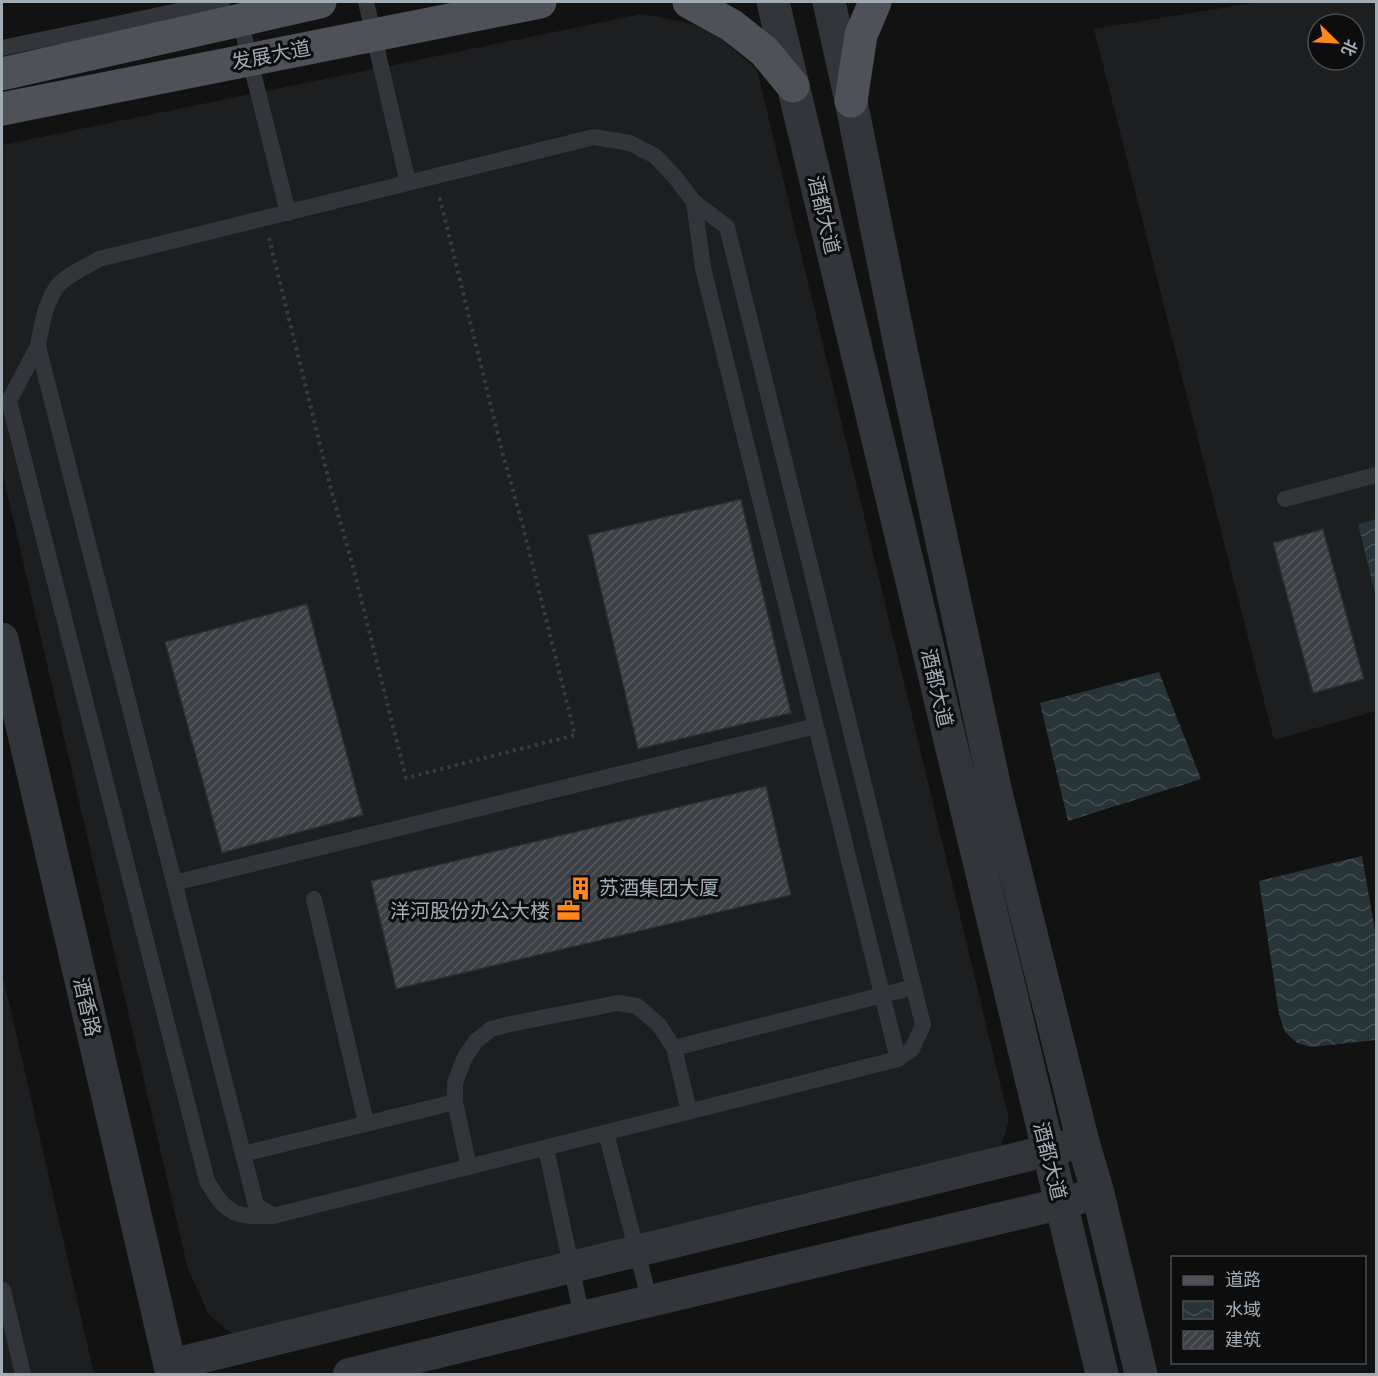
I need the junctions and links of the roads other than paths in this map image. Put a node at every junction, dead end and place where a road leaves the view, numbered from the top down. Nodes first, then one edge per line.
1 (320, 2) edge
2 (366, 2) edge
3 (540, 2) edge
4 (689, 2) edge
5 (773, 2) edge
6 (829, 2) edge
7 (875, 2) edge
8 (231, 10) edge
9 (374, 34) junction
10 (2, 48) edge
11 (250, 59) junction
12 (2, 74) edge
13 (793, 86) junction
14 (850, 101) junction
15 (2, 109) edge
16 (408, 183) junction
17 (694, 202) junction
18 (288, 213) junction
19 (38, 346) junction
20 (1377, 475) edge
21 (1285, 499) dead end
22 (2, 639) edge
23 (816, 726) junction
24 (174, 884) junction
25 (314, 899) dead end
26 (914, 987) junction
27 (882, 995) junction
28 (674, 1048) junction
29 (898, 1059) junction
30 (454, 1102) junction
31 (689, 1111) junction
32 (366, 1123) junction
33 (606, 1133) junction
34 (1083, 1142) junction
35 (546, 1148) junction
36 (1047, 1150) junction
37 (243, 1154) junction
38 (469, 1167) junction
39 (1098, 1193) junction
40 (1060, 1204) junction
41 (273, 1216) junction
42 (637, 1251) junction
43 (572, 1267) junction
44 (2, 1288) edge
45 (650, 1302) junction
46 (582, 1317) junction
47 (171, 1370) edge
48 (23, 1374) edge
49 (349, 1374) edge
50 (1102, 1374) edge
51 (1141, 1374) edge

1 - 8 main road, 发展大道
2 - 9 lane
3 - 9 main road, 发展大道
4 - 13 main road
5 - 13 street, 酒都大道
6 - 14 street, 酒都大道
7 - 14 main road
8 - 10 lane
8 - 11 lane
8 - 12 main road, 发展大道
9 - 11 main road, 发展大道
9 - 16 lane
11 - 15 main road, 发展大道
11 - 18 lane
13 - 36 street, 酒都大道
14 - 34 street, 酒都大道
16 - 17 lane
16 - 18 lane
17 - 23 lane
17 - 26 lane
18 - 19 lane
19 - 24 lane
19 - 41 lane
20 - 21 lane
22 - 47 street, 酒香路
23 - 24 lane
23 - 27 lane
24 - 37 lane
25 - 32 lane
26 - 27 lane
26 - 29 lane
27 - 28 lane
27 - 29 lane
28 - 30 lane
28 - 31 lane
29 - 31 lane
30 - 32 lane
30 - 38 lane
31 - 33 lane
32 - 37 lane
33 - 35 lane
33 - 42 lane
34 - 36 street
34 - 39 street, 酒都大道
35 - 38 lane
35 - 43 lane
36 - 40 street, 酒都大道
36 - 42 street
37 - 41 lane
38 - 41 lane
39 - 40 street
39 - 51 street, 酒都大道
40 - 45 street
40 - 50 street, 酒都大道
42 - 43 street
42 - 45 lane
43 - 46 lane
43 - 47 street
44 - 48 lane
45 - 46 street
46 - 49 street

